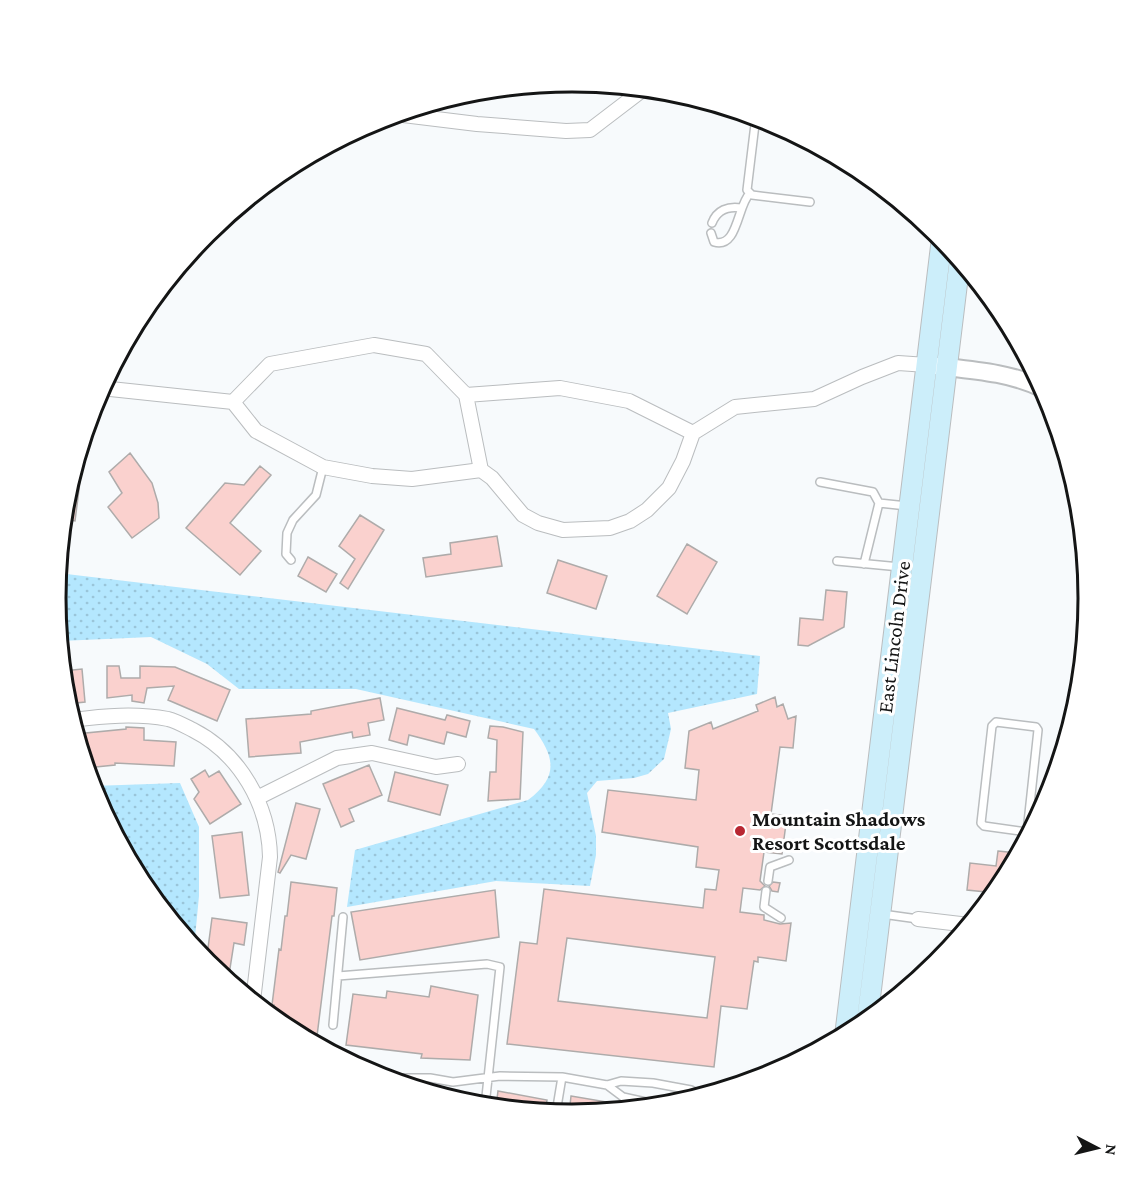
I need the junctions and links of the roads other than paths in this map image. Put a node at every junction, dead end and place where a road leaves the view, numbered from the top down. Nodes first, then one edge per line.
1 (635, 96) edge
2 (415, 117) edge
3 (755, 126) edge
4 (750, 193) junction
5 (810, 202) dead end
6 (741, 208) junction
7 (712, 223) dead end
8 (711, 233) dead end
9 (941, 250) edge
10 (959, 271) edge
11 (927, 365) junction
12 (947, 367) junction
13 (1031, 382) edge
14 (111, 389) edge
15 (466, 395) junction
16 (233, 402) junction
17 (693, 433) junction
18 (323, 467) junction
19 (481, 470) junction
20 (820, 482) dead end
21 (879, 503) junction
22 (910, 507) junction
23 (291, 560) dead end
24 (837, 561) dead end
25 (864, 564) junction
26 (902, 568) junction
27 (897, 610) junction
28 (918, 612) junction
29 (81, 719) edge
30 (458, 764) dead end
31 (257, 798) junction
32 (1030, 816) edge
33 (1021, 833) edge
34 (869, 845) junction
35 (789, 860) dead end
36 (768, 881) dead end
37 (766, 891) dead end
38 (879, 914) junction
39 (343, 917) dead end
40 (781, 918) dead end
41 (918, 920) joint
42 (959, 924) edge
43 (875, 945) junction
44 (338, 976) junction
45 (254, 992) edge
46 (868, 1009) edge
47 (847, 1024) edge
48 (333, 1025) dead end
49 (562, 1077) junction
50 (410, 1078) edge
51 (488, 1078) junction
52 (607, 1085) junction
53 (691, 1090) edge
54 (486, 1097) edge
55 (631, 1101) edge
56 (558, 1104) edge

1 - 2 street
3 - 4 lane
4 - 5 lane
4 - 6 lane
6 - 7 lane
6 - 8 lane
9 - 11 main road, East Lincoln Drive
10 - 12 main road, East Lincoln Drive
11 - 12 street
11 - 17 street
11 - 22 main road, East Lincoln Drive
12 - 13 street
12 - 28 main road, East Lincoln Drive
14 - 16 street
15 - 16 street
15 - 17 street
15 - 19 street
16 - 18 street
17 - 19 street
18 - 19 street
18 - 23 lane
20 - 21 lane
21 - 22 lane
21 - 25 lane
22 - 26 main road, East Lincoln Drive
24 - 25 lane
25 - 26 lane
26 - 27 main road, East Lincoln Drive
27 - 28 main road
27 - 34 main road, East Lincoln Drive
28 - 38 main road, East Lincoln Drive
29 - 31 street
30 - 31 street
31 - 45 street
32 - 33 lane
34 - 43 main road
34 - 47 main road, East Lincoln Drive
35 - 36 lane
37 - 40 lane
38 - 41 lane
38 - 43 main road, East Lincoln Drive
39 - 44 lane
41 - 42 street
43 - 46 main road, East Lincoln Drive
44 - 48 lane
44 - 51 lane
49 - 51 lane
49 - 52 lane
49 - 56 lane
50 - 51 lane
51 - 54 lane
52 - 53 lane
52 - 55 lane

